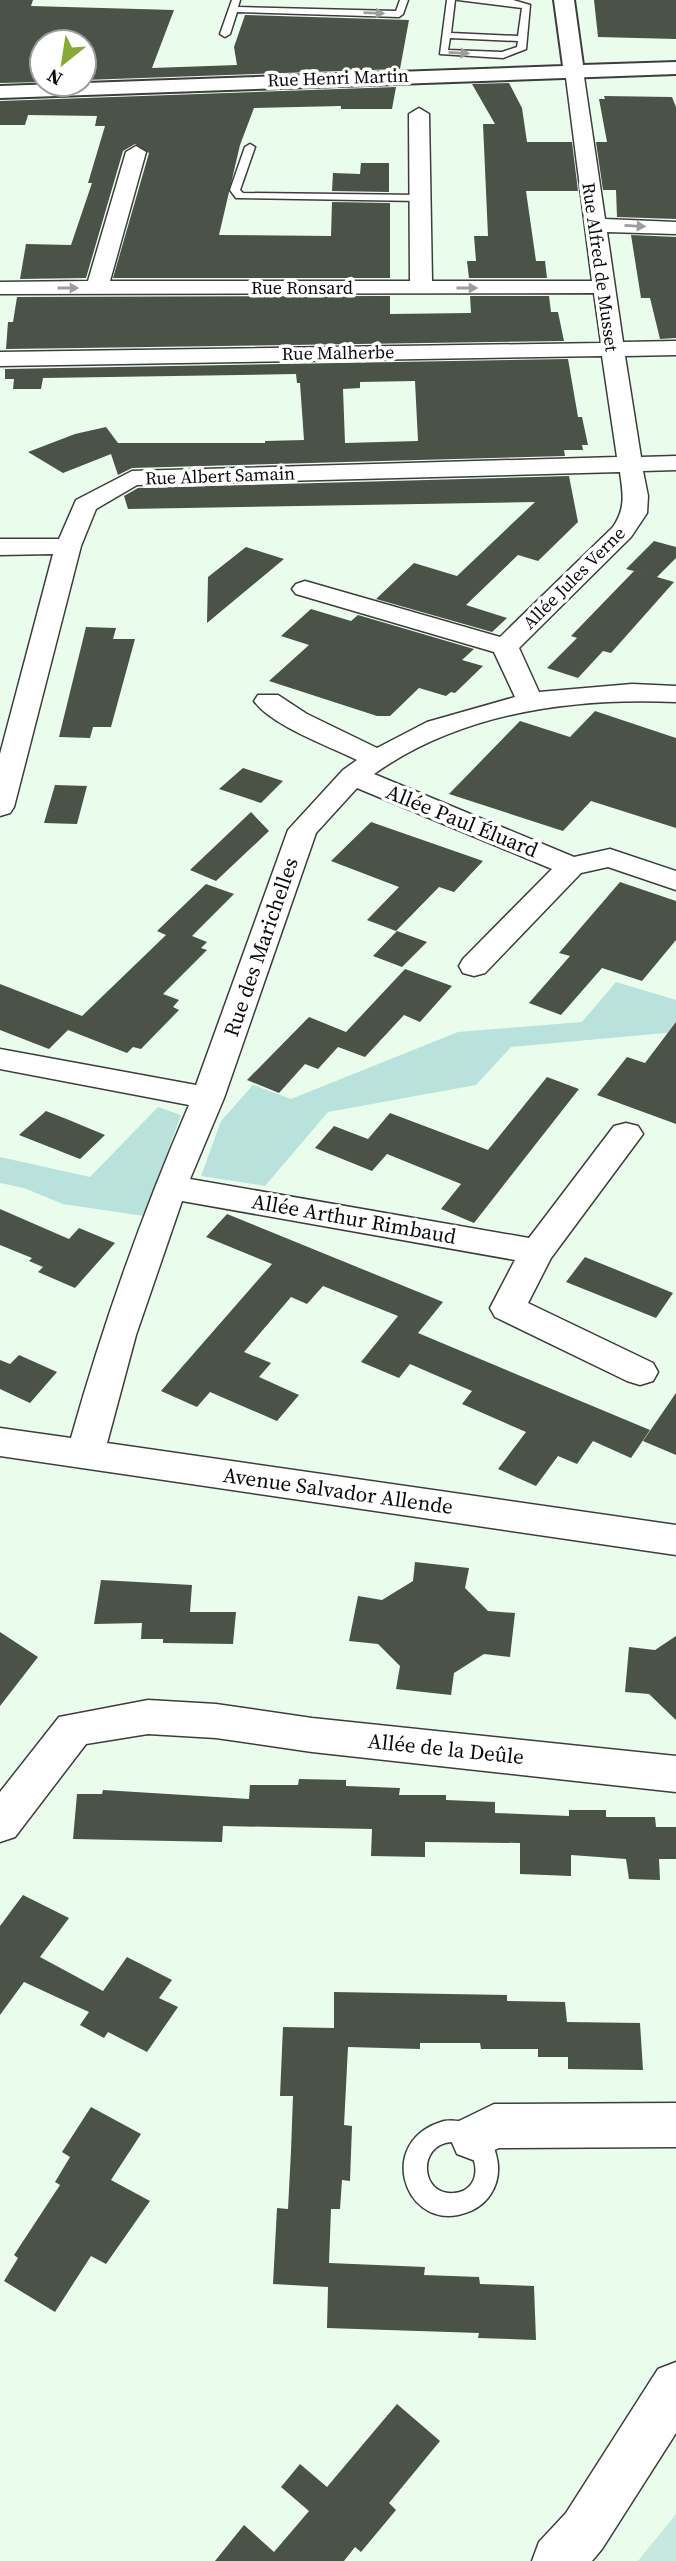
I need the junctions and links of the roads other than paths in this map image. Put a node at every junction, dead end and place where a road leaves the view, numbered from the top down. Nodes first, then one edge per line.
1 (404, 0) edge
2 (451, 0) edge
3 (462, 0) edge
4 (564, 0) edge
5 (234, 5) edge
6 (225, 34) dead end
7 (446, 35) junction
8 (522, 39) junction
9 (676, 68) edge
10 (573, 70) junction
11 (0, 92) edge
12 (419, 114) dead end
13 (250, 147) dead end
14 (136, 152) dead end
15 (420, 198) junction
16 (594, 225) junction
17 (676, 228) edge
18 (603, 287) junction
19 (0, 288) edge
20 (97, 288) junction
21 (421, 288) junction
22 (676, 348) edge
23 (613, 349) junction
24 (0, 359) edge
25 (676, 463) edge
26 (631, 464) junction
27 (68, 545) junction
28 (0, 547) edge
29 (305, 589) dead end
30 (505, 647) junction
31 (676, 694) edge
32 (268, 701) dead end
33 (530, 701) junction
34 (365, 767) junction
35 (0, 807) edge
36 (571, 866) junction
37 (676, 881) edge
38 (474, 967) dead end
39 (0, 1059) edge
40 (208, 1098) junction
41 (626, 1133) dead end
42 (170, 1187) junction
43 (537, 1252) junction
44 (640, 1372) dead end
45 (0, 1442) edge
46 (85, 1455) junction
47 (676, 1540) edge
48 (676, 1774) edge
49 (0, 1824) edge
50 (676, 2124) edge
51 (472, 2138) dead end
52 (676, 2387) edge
53 (558, 2561) edge

5 -> 1 lane
2 - 7 lane
3 - 8 lane
4 - 10 street
5 - 6 lane
7 - 8 lane
7 -> 8 lane
9 - 10 street, Rue Henri Martin
10 - 11 street, Rue Henri Martin
10 - 16 street, Rue Alfred de Musset
12 - 15 street
13 - 15 lane
14 - 20 street
15 - 21 street
16 -> 17 street
16 - 18 street, Rue Alfred de Musset
21 -> 18 street, Rue Ronsard
18 - 23 street, Rue Alfred de Musset
19 -> 20 street, Rue Ronsard
20 - 21 street, Rue Ronsard
22 - 23 street, Rue Malherbe
23 - 24 street, Rue Malherbe
23 - 26 street, Rue Alfred de Musset
25 - 26 street, Rue Albert Samain
26 - 27 street, Rue Albert Samain
26 - 30 street, Allée Jules Verne
27 - 28 street
27 - 35 street, Rue Albert Samain
29 - 30 street, Allée Jules Verne
30 - 33 street, Allée Jules Verne
31 - 33 street, Rue des Marichelles
32 - 34 street, Allée Paul Éluard
33 - 34 street, Rue des Marichelles
34 - 36 street, Allée Paul Éluard
34 - 40 street, Rue des Marichelles
36 - 37 street
36 - 38 street, Allée Paul Éluard
39 - 40 street
40 - 42 street, Rue des Marichelles
41 - 43 street
42 - 43 street, Allée Arthur Rimbaud
42 - 46 street, Rue des Marichelles
43 - 44 street
45 - 46 street, Avenue Salvador Allende
46 - 47 street, Avenue Salvador Allende
48 - 49 street, Allée de la Deûle
50 - 51 street
52 - 53 street

